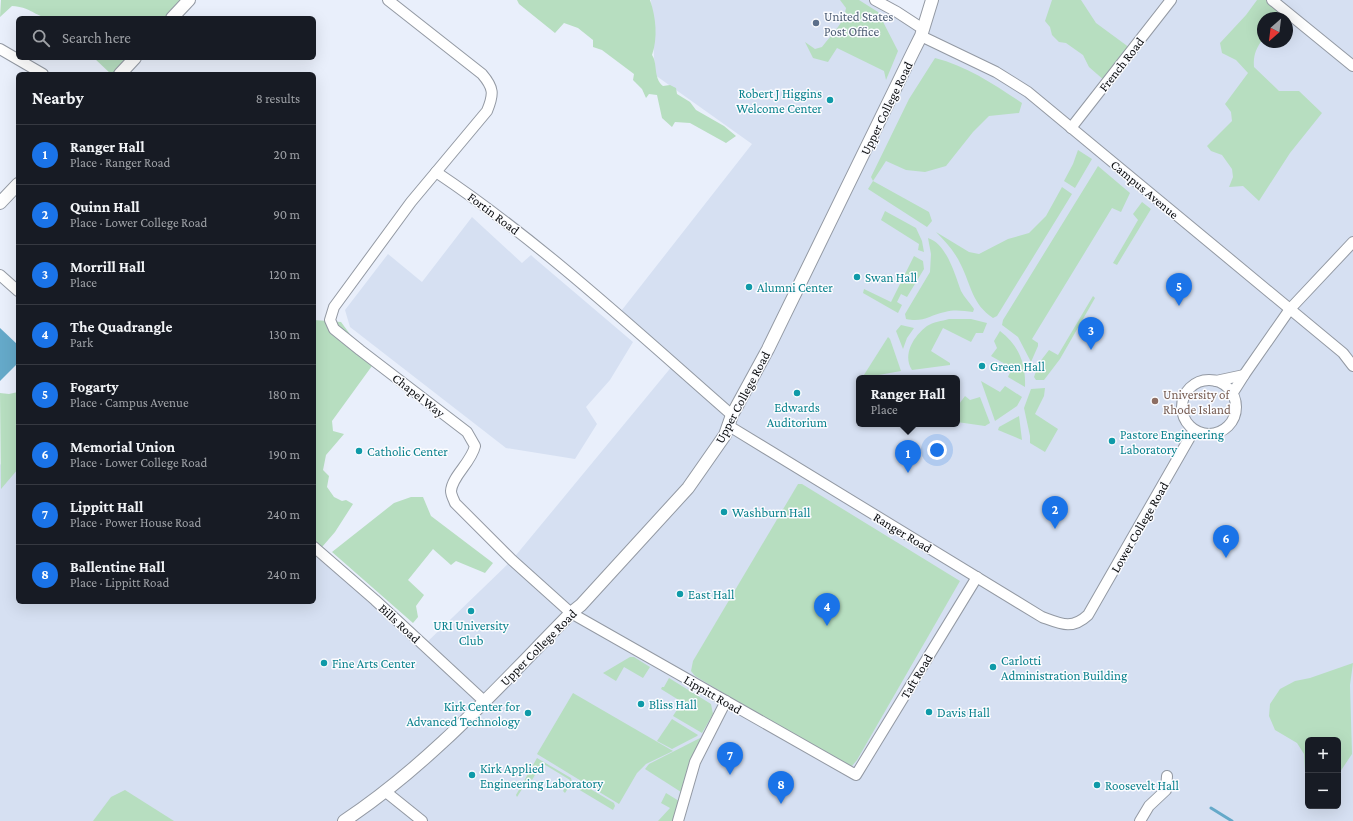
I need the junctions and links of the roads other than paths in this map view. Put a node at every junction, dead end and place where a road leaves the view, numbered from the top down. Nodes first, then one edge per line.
1 (188, 0) edge
2 (388, 0) edge
3 (875, 0) edge
4 (932, 0) edge
5 (1171, 0) edge
6 (1272, 0) edge
7 (174, 16) edge
8 (922, 33) junction
9 (0, 49) edge
10 (16, 58) edge
11 (19, 60) edge
12 (133, 60) edge
13 (1353, 66) edge
14 (40, 72) edge
15 (122, 72) edge
16 (1071, 128) junction
17 (436, 172) junction
18 (16, 186) edge
19 (0, 203) edge
20 (1353, 242) edge
21 (0, 275) edge
22 (16, 289) edge
23 (1290, 309) junction
24 (1353, 366) edge
25 (1244, 375) junction
26 (1216, 381) junction
27 (1232, 394) junction
28 (730, 421) junction
29 (1194, 430) junction
30 (316, 549) edge
31 (977, 577) junction
32 (571, 612) junction
33 (1081, 622) joint
34 (484, 701) junction
35 (726, 701) junction
36 (856, 775) joint
37 (1167, 776) dead end
38 (386, 792) junction
39 (344, 821) edge
40 (422, 821) edge
41 (678, 821) edge
42 (1140, 821) edge

1 - 7 street
2 - 17 street
3 - 8 street, Campus Avenue
4 - 8 street, Upper College Road
5 - 16 street, French Road
6 - 13 street
8 - 16 street, Campus Avenue
8 - 28 street, Upper College Road
9 - 10 street
11 - 14 street
12 - 15 street
16 - 23 street, Campus Avenue
17 - 28 street, Fortin Road
17 - 32 street, Chapel Way
18 - 19 street
20 - 23 street
21 - 22 street
23 - 24 street, Campus Avenue
23 - 25 street
25 - 26 street
25 - 27 street
26 - 27 street
26 - 29 street
27 - 29 street
28 - 31 street, Ranger Road
28 - 32 street, Upper College Road
29 - 33 street, Lower College Road
30 - 34 street, Bills Road
31 - 33 street, Ranger Road
31 - 36 street, Taft Road
32 - 34 street, Upper College Road
32 - 35 street, Lippitt Road
34 - 38 street, Upper College Road
35 - 36 street, Lippitt Road
35 - 41 street
37 - 42 street
38 - 39 street, Upper College Road
38 - 40 street

